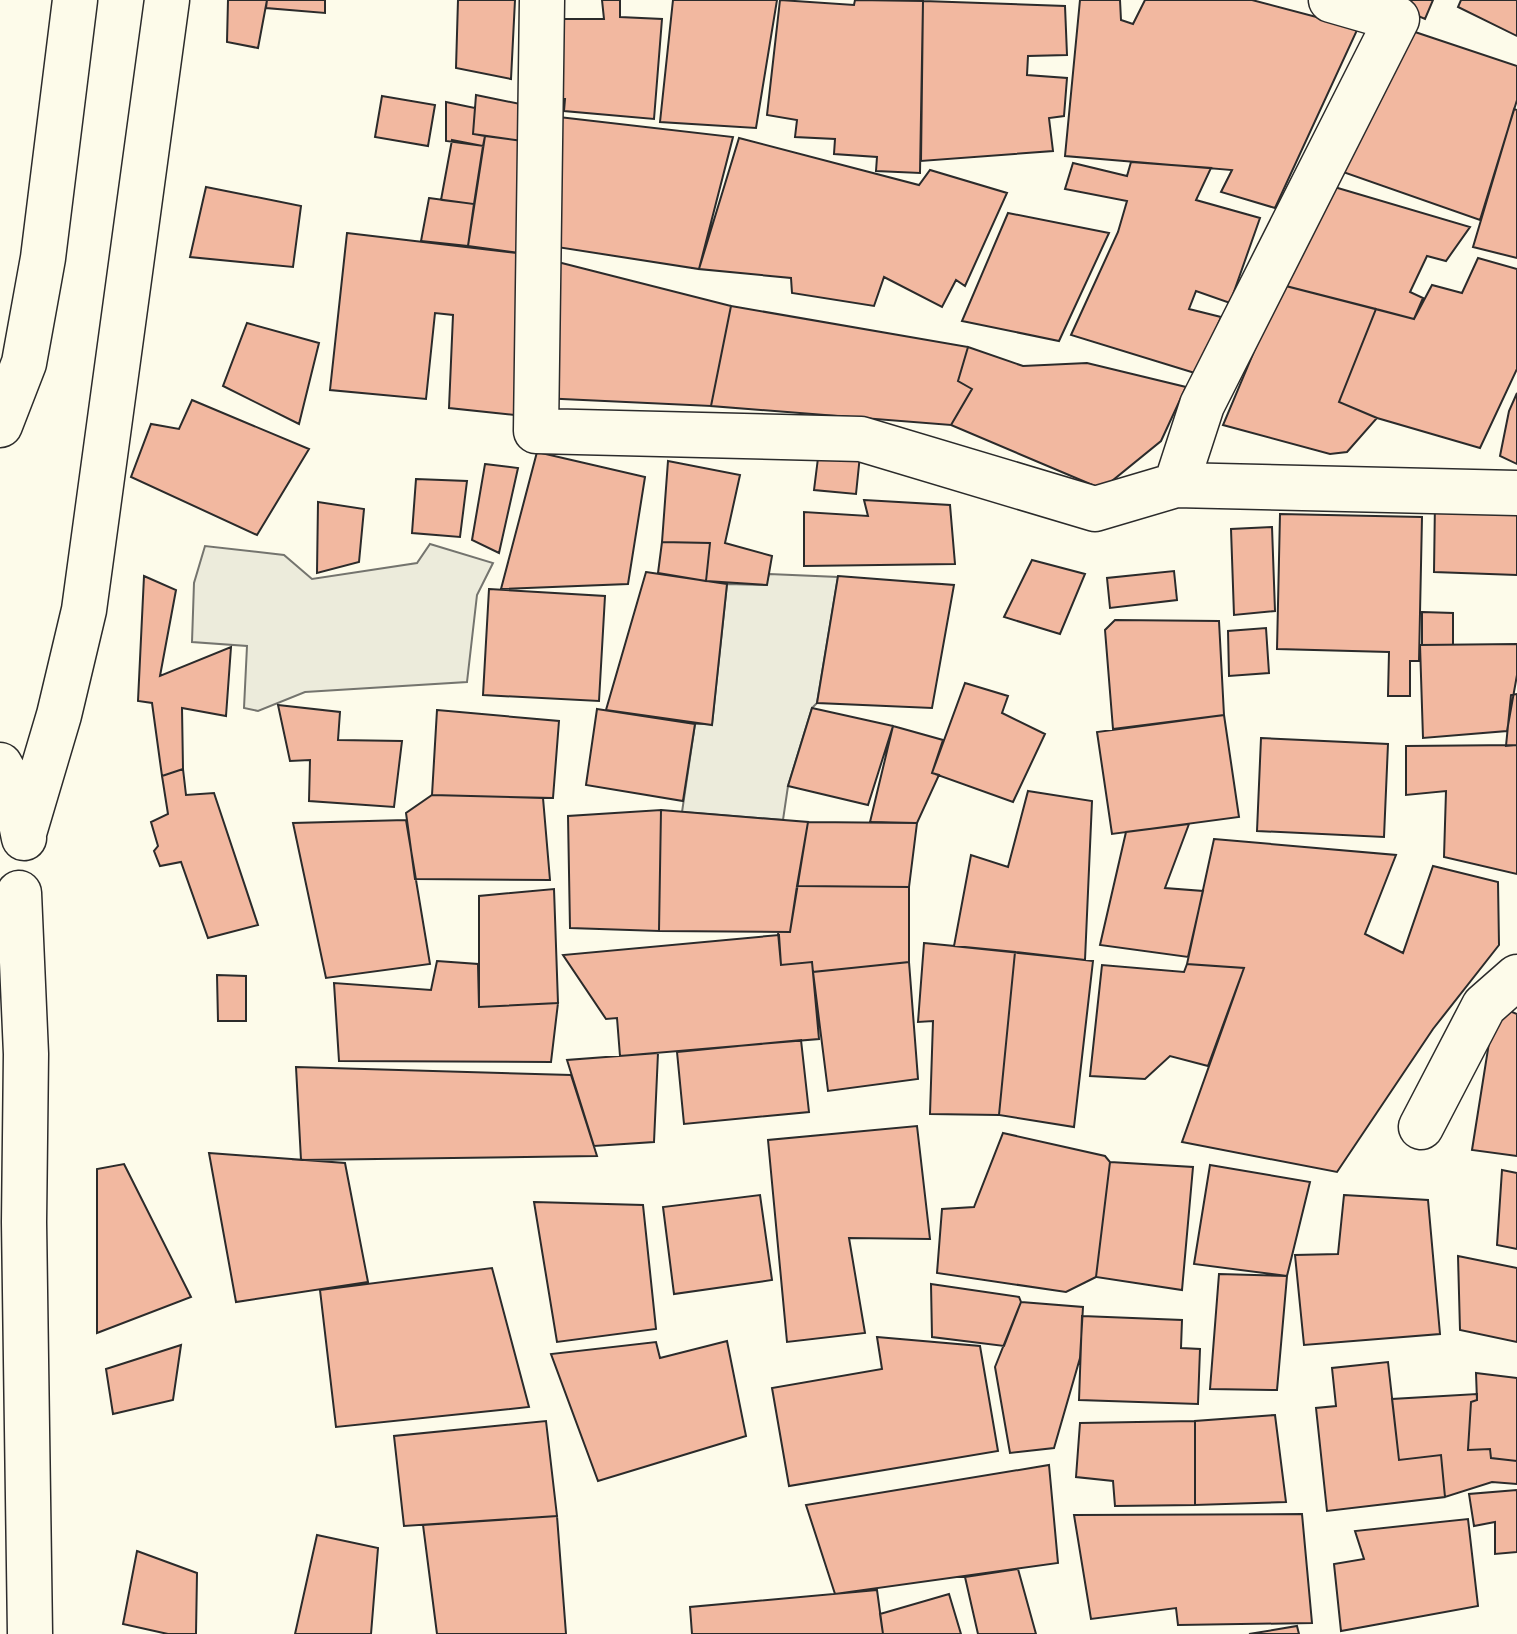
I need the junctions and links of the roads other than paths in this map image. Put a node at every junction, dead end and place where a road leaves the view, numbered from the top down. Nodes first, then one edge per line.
1 (75, 0) edge
2 (167, 0) edge
3 (542, 0) edge
4 (1331, 0) edge
5 (0, 425) edge
6 (1176, 485) junction
7 (1517, 493) edge
8 (0, 765) edge
9 (24, 833) junction
10 (19, 893) junction
11 (0, 937) edge
12 (1517, 977) edge
13 (1421, 1127) dead end
14 (30, 1634) edge

1 - 5 main road
2 - 9 main road
3 - 6 main road
4 - 6 main road
6 - 7 main road
8 - 9 main road
9 - 10 main road
10 - 11 main road
10 - 14 main road
12 - 13 main road

